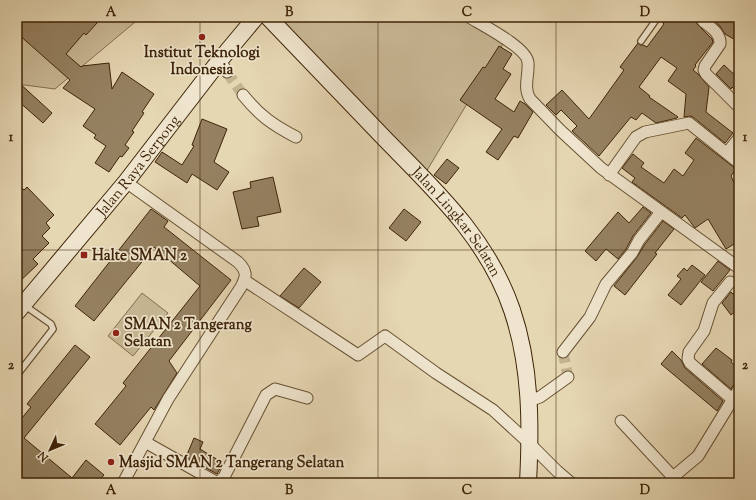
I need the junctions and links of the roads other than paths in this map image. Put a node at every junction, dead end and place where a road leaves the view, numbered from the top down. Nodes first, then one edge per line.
1 (256, 17) edge
2 (268, 17) edge
3 (469, 17) edge
4 (658, 17) edge
5 (702, 18) edge
6 (641, 41) dead end
7 (243, 96) tunnel mouth
8 (739, 107) edge
9 (296, 137) dead end
10 (739, 138) edge
11 (727, 153) junction
12 (739, 163) edge
13 (609, 175) junction
14 (126, 182) junction
15 (661, 212) junction
16 (739, 268) edge
17 (244, 280) junction
18 (730, 282) dead end
19 (20, 308) edge
20 (563, 352) dead end
21 (17, 376) edge
22 (568, 377) dead end
23 (739, 389) edge
24 (307, 398) dead end
25 (732, 399) junction
26 (529, 401) junction
27 (621, 421) dead end
28 (145, 442) junction
29 (530, 444) junction
30 (671, 480) edge
31 (123, 483) edge
32 (528, 483) edge
33 (571, 483) edge

1 - 14 main road, Jalan Raya Serpong
2 - 26 main road, Jalan Lingkar Selatan
3 - 13 street
4 - 6 lane
5 - 8 street
7 - 9 street
10 - 11 street
11 - 12 street
11 - 13 street
13 - 15 street
14 - 17 street
14 - 19 main road, Jalan Raya Serpong
15 - 16 street
15 - 20 street
17 - 28 street
17 - 29 street
18 - 25 street
19 - 21 lane
22 - 26 street
23 - 25 street
24 - 28 street
25 - 30 street
26 - 29 main road, Jalan Lingkar Selatan
27 - 30 street
28 - 31 street
29 - 32 main road, Jalan Lingkar Selatan
29 - 33 street

